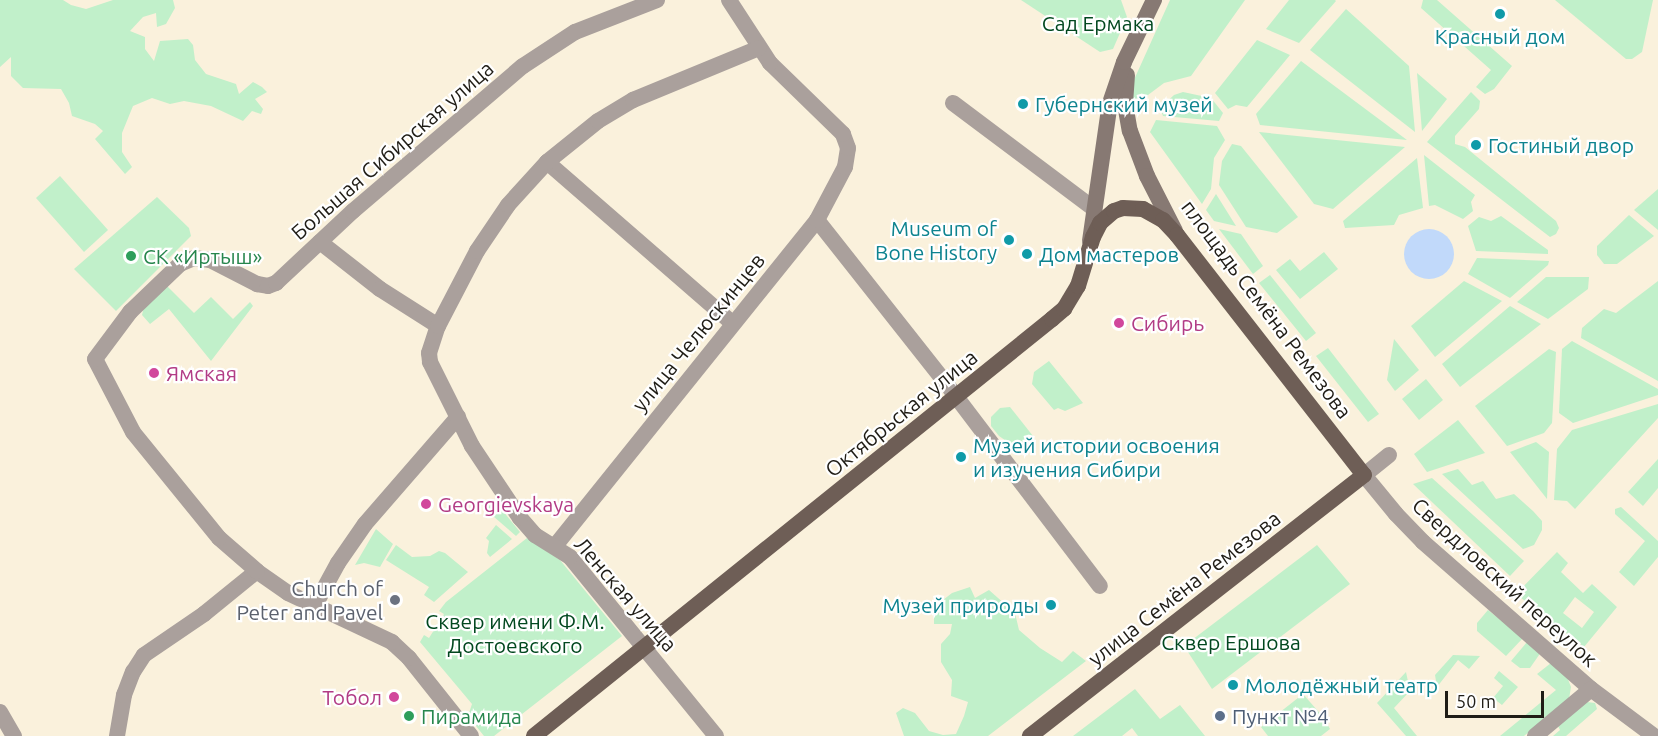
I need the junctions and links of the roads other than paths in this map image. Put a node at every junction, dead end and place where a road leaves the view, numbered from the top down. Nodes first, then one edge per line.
1 (657, 0) edge
2 (729, 0) edge
3 (1154, 0) edge
4 (1142, 26) junction
5 (759, 48) junction
6 (952, 103) dead end
7 (548, 162) junction
8 (1094, 209) junction
9 (817, 220) junction
10 (1177, 235) junction
11 (320, 242) junction
12 (1088, 250) junction
13 (732, 323) junction
14 (438, 326) junction
15 (957, 397) junction
16 (458, 417) junction
17 (1389, 455) dead end
18 (1364, 475) junction
19 (555, 546) junction
20 (257, 572) junction
21 (1100, 586) dead end
22 (314, 607) junction
23 (645, 648) junction
24 (1591, 689) junction
25 (0, 712) edge
26 (14, 736) edge
27 (117, 736) edge
28 (471, 736) edge
29 (534, 736) edge
30 (716, 736) edge
31 (1030, 736) edge
32 (1535, 736) edge
33 (1654, 736) edge

1 - 11 street, Большая Сибирская улица
2 - 5 street
3 - 4 main road
4 - 8 main road, Октябрьская улица
4 - 10 main road, площадь Семёна Ремезова
5 - 7 street, Ленская улица
5 - 9 street, улица Челюскинцев
6 - 8 street
7 - 13 street
7 - 14 street, Ленская улица
8 - 12 main road, Октябрьская улица
9 - 13 street, улица Челюскинцев
9 - 15 street
10 - 12 main road
10 - 18 main road, площадь Семёна Ремезова
11 - 14 street
11 - 20 street, Большая Сибирская улица
12 - 15 main road, Октябрьская улица
13 - 19 street, улица Челюскинцев
14 - 16 street, Ленская улица
15 - 21 street
15 - 23 main road, Октябрьская улица
16 - 19 street, Ленская улица
16 - 22 street
17 - 18 street
18 - 24 street, Свердловский переулок
18 - 31 main road, улица Семёна Ремезова
19 - 23 street, Ленская улица
20 - 22 street, Большая Сибирская улица
20 - 27 street
22 - 28 street, Большая Сибирская улица
23 - 29 main road, Октябрьская улица
23 - 30 street, Ленская улица
24 - 32 street
24 - 33 street, Свердловский переулок
25 - 26 street

